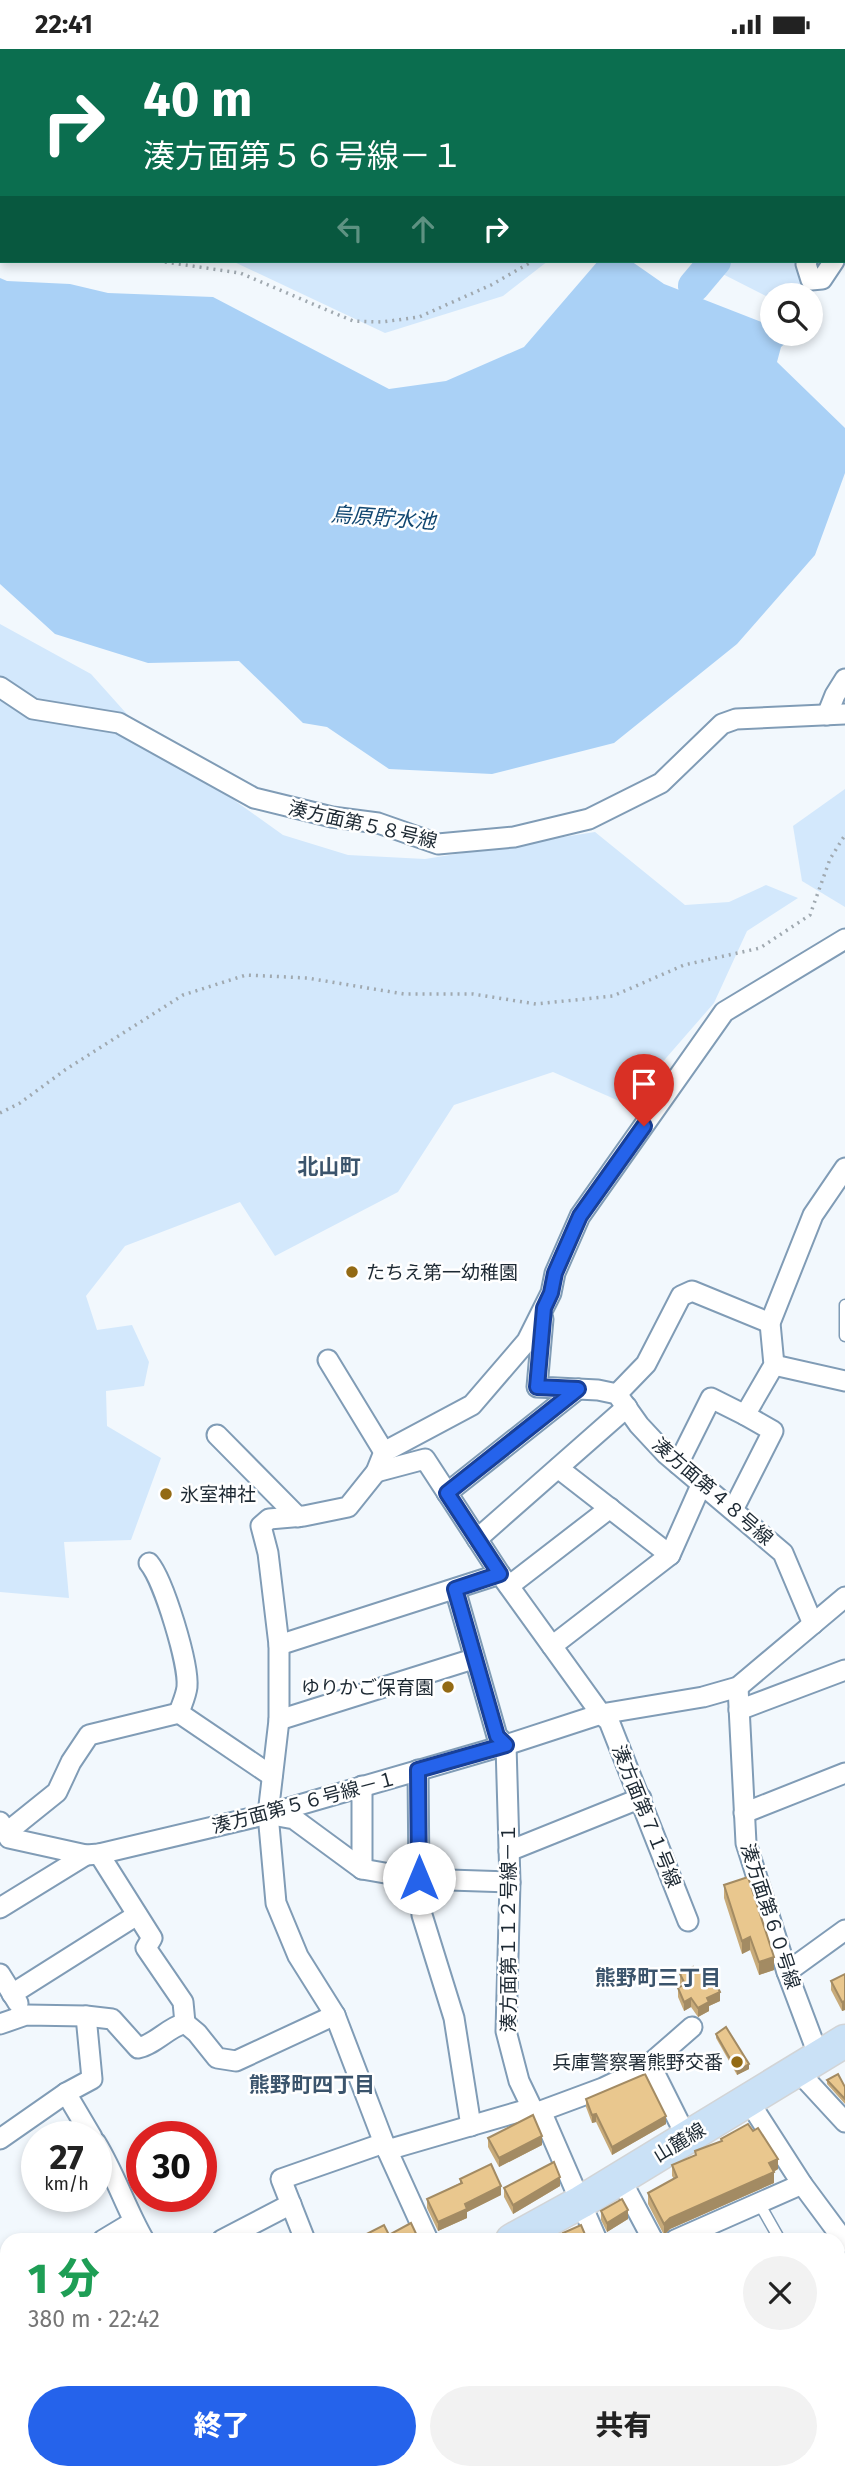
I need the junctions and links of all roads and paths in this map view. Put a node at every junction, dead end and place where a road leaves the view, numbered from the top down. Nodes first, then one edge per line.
1 (172, 263) edge
2 (530, 263) edge
3 (806, 263) edge
4 (833, 263) edge
5 (845, 679) edge
6 (0, 687) edge
7 (836, 715) edge
8 (845, 835) edge
9 (845, 939) edge
10 (0, 1114) edge
11 (845, 1168) edge
12 (845, 1305) edge
13 (544, 1308) junction
14 (770, 1323) junction
15 (845, 1336) edge
16 (328, 1360) dead end
17 (774, 1365) junction
18 (845, 1381) edge
19 (578, 1389) junction
20 (622, 1400) junction
21 (745, 1415) junction
22 (217, 1435) dead end
23 (384, 1452) junction
24 (678, 1464) junction
25 (558, 1468) junction
26 (376, 1472) junction
27 (702, 1483) junction
28 (447, 1493) junction
29 (610, 1508) junction
30 (733, 1510) junction
31 (298, 1517) junction
32 (477, 1539) junction
33 (670, 1555) junction
34 (149, 1563) dead end
35 (505, 1580) junction
36 (455, 1589) junction
37 (845, 1597) edge
38 (813, 1624) junction
39 (279, 1644) junction
40 (552, 1646) junction
41 (473, 1659) junction
42 (845, 1670) edge
43 (738, 1687) junction
44 (739, 1710) junction
45 (179, 1713) junction
46 (601, 1714) junction
47 (279, 1720) junction
48 (506, 1745) junction
49 (418, 1770) junction
50 (845, 1773) edge
51 (272, 1776) junction
52 (362, 1786) junction
53 (640, 1798) junction
54 (744, 1813) junction
55 (268, 1814) junction
56 (4, 1834) edge
57 (509, 1851) junction
58 (93, 1854) junction
59 (362, 1869) junction
60 (419, 1878) junction
61 (510, 1882) junction
62 (0, 1908) edge
63 (137, 1915) junction
64 (688, 1921) dead end
65 (845, 1930) edge
66 (787, 1972) junction
67 (0, 1975) edge
68 (12, 1994) junction
69 (26, 2015) junction
70 (335, 2015) junction
71 (86, 2016) junction
72 (185, 2023) junction
73 (0, 2024) edge
74 (692, 2027) dead end
75 (820, 2056) edge
76 (650, 2064) junction
77 (66, 2093) junction
78 (748, 2100) junction
79 (536, 2109) junction
80 (83, 2121) edge
81 (845, 2122) edge
82 (471, 2126) junction
83 (1, 2136) edge
84 (687, 2138) junction
85 (386, 2147) junction
86 (112, 2172) edge
87 (620, 2178) junction
88 (802, 2184) junction
89 (581, 2202) junction
90 (759, 2203) junction
91 (291, 2204) junction
92 (133, 2222) junction
93 (115, 2233) edge
94 (140, 2233) edge
95 (235, 2233) edge
96 (302, 2233) edge
97 (425, 2233) edge
98 (525, 2233) edge
99 (594, 2233) edge
100 (649, 2233) edge
101 (691, 2233) edge
102 (776, 2233) edge
103 (839, 2233) edge

1 - 2 path
3 - 4 street
5 - 7 street
6 - 7 street, 湊方面第５８号線
8 - 10 path
9 - 13 street
11 - 14 street
12 - 15 lane
13 - 19 street
13 - 23 street
14 - 17 street
14 - 20 street
16 - 23 street
17 - 18 street
17 - 21 street
19 - 20 street
19 - 28 street
20 - 24 street, 湊方面第４８号線
20 - 25 street
21 - 24 street
21 - 30 street
22 - 31 street
23 - 26 street
24 - 27 street, 湊方面第４８号線
25 - 29 street
25 - 32 street
26 - 28 street, 湊方面第７１号線
26 - 31 street
27 - 30 street, 湊方面第４８号線
27 - 33 street
28 - 32 street, 湊方面第７１号線
29 - 33 street
29 - 35 street
30 - 38 street, 湊方面第４８号線
31 - 39 street
32 - 35 street, 湊方面第７１号線
33 - 40 street
34 - 45 street
35 - 36 street
35 - 40 street, 湊方面第７１号線
36 - 39 street
36 - 41 street
37 - 38 street
38 - 43 street
39 - 47 street
40 - 46 street, 湊方面第７１号線
41 - 47 street
41 - 48 street
42 - 44 street
43 - 44 street, 湊方面第６０号線
43 - 46 street, 湊方面第５６号線－１
44 - 54 street, 湊方面第６０号線
45 - 51 street
45 - 56 street
46 - 48 street, 湊方面第５６号線－１
46 - 53 street, 湊方面第７１号線
47 - 51 street
48 - 49 street, 湊方面第５６号線－１
48 - 57 street, 湊方面第１１２号線－１
49 - 52 street, 湊方面第５６号線－１
49 - 60 street
50 - 54 street
51 - 55 street
52 - 55 street, 湊方面第５６号線－１
52 - 59 street
53 - 57 street
53 - 64 street, 湊方面第７１号線
54 - 66 street, 湊方面第６０号線
55 - 58 street, 湊方面第５６号線－１
55 - 59 street
55 - 70 street
56 - 58 street
57 - 61 street, 湊方面第１１２号線－１
58 - 62 street
58 - 63 street
59 - 60 street
60 - 61 street
60 - 82 street
61 - 79 street, 湊方面第１１２号線－１
63 - 68 street
63 - 72 street
65 - 66 street
66 - 75 street, 湊方面第６０号線
67 - 68 street
68 - 69 street
69 - 71 street
69 - 73 street
70 - 72 street
70 - 85 street
71 - 72 street
71 - 77 street
74 - 76 street
75 - 78 main road, 山麓線
75 - 81 street
76 - 79 street
76 - 84 street
77 - 80 street
77 - 83 street
78 - 84 main road, 山麓線
78 - 88 street
79 - 82 street
79 - 89 street, 湊方面第１１２号線－１
82 - 85 street
84 - 87 main road, 山麓線
85 - 91 street
85 - 97 street
86 - 92 street
87 - 89 main road, 山麓線
87 - 100 street
88 - 90 street
88 - 103 street
89 - 98 main road, 山麓線
89 - 99 street, 湊方面第１１２号線－１
90 - 101 street
90 - 102 lane
91 - 95 street
91 - 96 street
92 - 93 street
92 - 94 street

